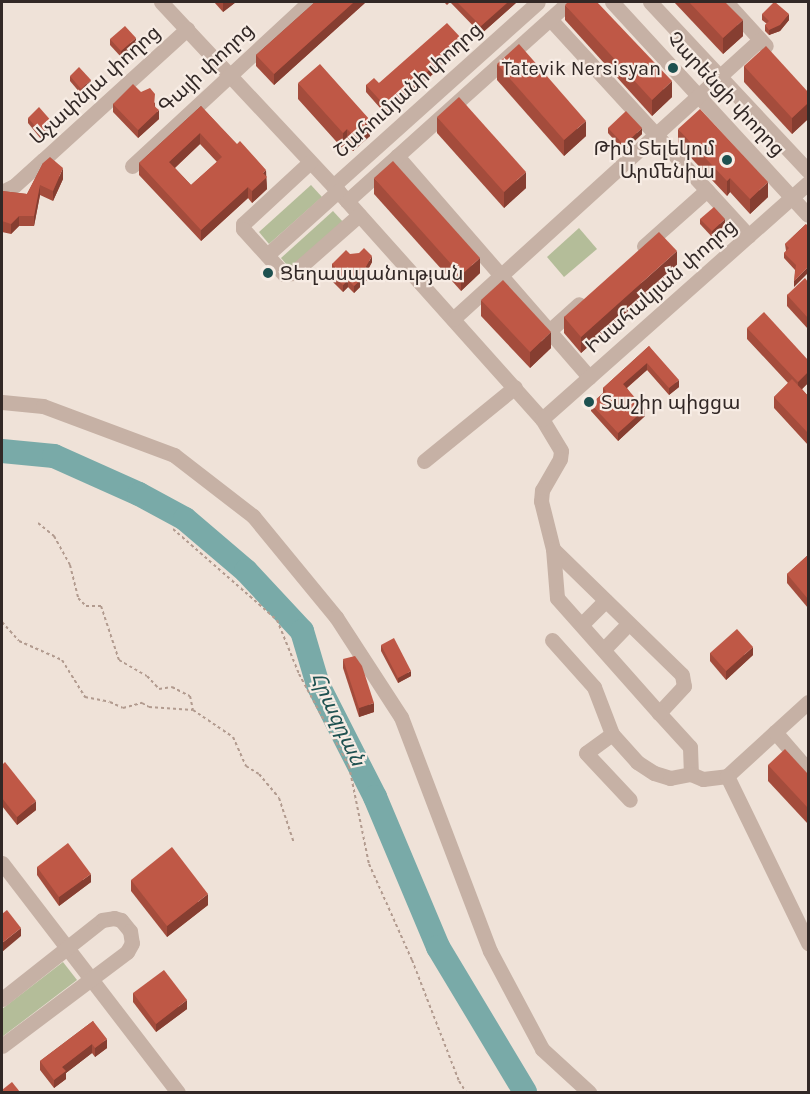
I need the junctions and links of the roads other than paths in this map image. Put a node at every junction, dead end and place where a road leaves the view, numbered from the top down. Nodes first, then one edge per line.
1 (161, 2) edge
2 (309, 2) edge
3 (538, 2) edge
4 (569, 2) edge
5 (612, 2) edge
6 (650, 2) edge
7 (726, 2) edge
8 (550, 19) junction
9 (187, 29) junction
10 (760, 40) junction
11 (776, 58) edge
12 (229, 76) junction
13 (721, 77) junction
14 (700, 97) junction
15 (657, 135) junction
16 (397, 156) junction
17 (310, 162) junction
18 (132, 166) dead end
19 (808, 171) edge
20 (808, 183) edge
21 (707, 190) junction
22 (2, 192) edge
23 (339, 193) junction
24 (792, 198) junction
25 (359, 215) junction
26 (808, 215) edge
27 (749, 236) junction
28 (637, 253) edge
29 (267, 255) junction
30 (501, 275) junction
31 (593, 292) edge
32 (453, 319) junction
33 (549, 331) junction
34 (589, 377) junction
35 (515, 387) junction
36 (2, 402) edge
37 (542, 419) junction
38 (424, 461) dead end
39 (553, 549) junction
40 (605, 601) junction
41 (582, 624) junction
42 (628, 624) junction
43 (552, 640) dead end
44 (604, 649) junction
45 (808, 702) edge
46 (658, 712) junction
47 (775, 732) junction
48 (612, 735) junction
49 (808, 770) edge
50 (691, 774) junction
51 (727, 776) junction
52 (630, 800) dead end
53 (2, 863) edge
54 (807, 936) edge
55 (67, 947) junction
56 (91, 978) junction
57 (2, 999) edge
58 (2, 1046) edge
59 (178, 1092) edge
60 (589, 1092) edge

1 - 9 street
2 - 12 street, Գայի փողոց
3 - 23 street, Շահումյանի փողոց
4 - 8 street
5 - 14 street, Չարենցի փողոց
6 - 13 street, Չարենցի փողոց
7 - 10 street
8 - 15 street
8 - 16 street
9 - 12 street
9 - 22 street, Աչափնյա փողոց
10 - 11 street
10 - 13 street
12 - 17 street
12 - 18 street, Գայի փողոց
13 - 14 street
13 - 19 street, Չարենցի փողոց
14 - 15 street
14 - 24 street, Չարենցի փողոց
15 - 21 street
15 - 30 street
16 - 23 street
16 - 30 street
17 - 23 street
17 - 29 street
20 - 24 street, Իսահակյան փողոց
21 - 27 street
21 - 28 street
23 - 25 street
23 - 29 street
24 - 26 street, Չարենցի փողոց
24 - 27 street, Իսահակյան փողոց
25 - 29 street
25 - 32 street
27 - 34 street, Իսահակյան փողոց
30 - 32 street
30 - 33 street
31 - 33 street
32 - 35 street
33 - 34 street
34 - 37 street, Իսահակյան փողոց
35 - 37 street
35 - 38 street
36 - 60 street
37 - 39 street
39 - 40 street
39 - 41 street
40 - 41 street
40 - 42 street
41 - 44 street
42 - 44 street
42 - 46 street
43 - 48 street
44 - 46 street
45 - 47 street
46 - 50 street
47 - 49 street
47 - 51 street
48 - 50 street
48 - 52 street
50 - 51 street
51 - 54 street
53 - 55 street
55 - 56 street
55 - 56 street
55 - 57 street
56 - 58 street
56 - 59 street

